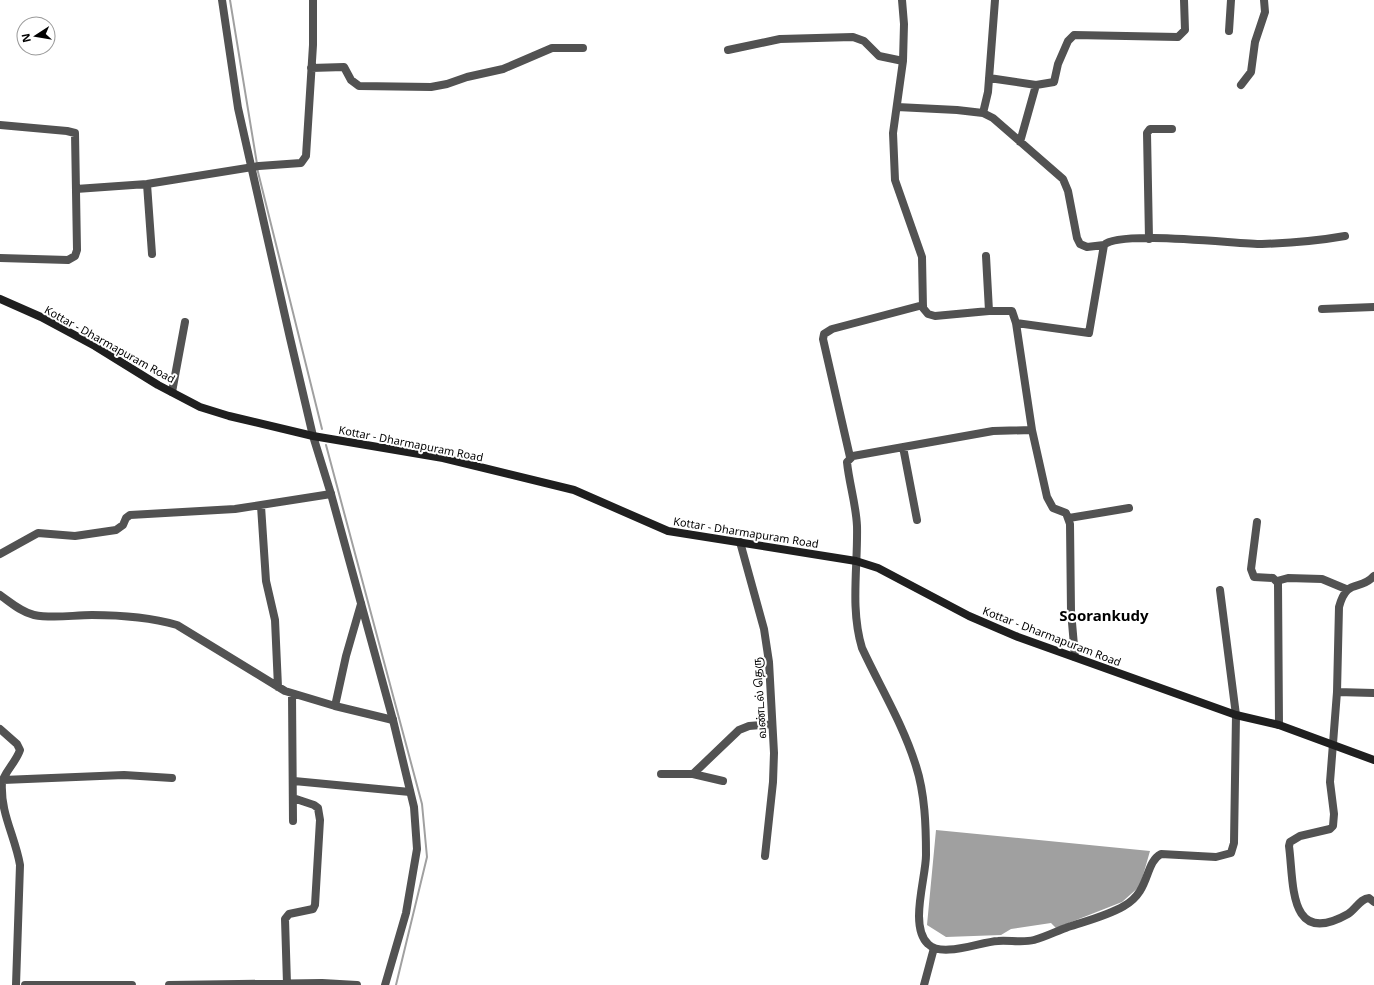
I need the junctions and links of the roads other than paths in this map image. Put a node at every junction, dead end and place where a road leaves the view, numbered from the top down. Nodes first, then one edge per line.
1 (222, 0) edge
2 (313, 0) edge
3 (902, 0) edge
4 (995, 0) edge
5 (1184, 0) edge
6 (1231, 0) edge
7 (1264, 0) edge
8 (1229, 31) dead end
9 (583, 48) dead end
10 (728, 50) dead end
11 (903, 61) junction
12 (311, 68) junction
13 (989, 78) junction
14 (1036, 85) junction
15 (1241, 85) dead end
16 (897, 108) junction
17 (983, 113) junction
18 (0, 125) edge
19 (1172, 129) dead end
20 (1020, 142) junction
21 (254, 167) junction
22 (147, 184) junction
23 (76, 189) junction
24 (1345, 236) dead end
25 (1149, 239) junction
26 (1104, 245) junction
27 (152, 254) dead end
28 (986, 256) dead end
29 (0, 258) edge
30 (0, 299) edge
31 (922, 305) junction
32 (1374, 307) edge
33 (1322, 309) dead end
34 (989, 311) junction
35 (185, 322) dead end
36 (1016, 323) junction
37 (172, 392) junction
38 (1032, 430) junction
39 (313, 436) junction
40 (903, 447) junction
41 (850, 457) junction
42 (331, 494) junction
43 (261, 506) junction
44 (1129, 508) dead end
45 (1069, 518) junction
46 (917, 520) dead end
47 (1257, 522) dead end
48 (740, 542) junction
49 (0, 554) edge
50 (856, 561) junction
51 (1374, 576) edge
52 (1277, 581) junction
53 (1346, 589) junction
54 (1220, 590) dead end
55 (0, 595) edge
56 (361, 604) junction
57 (1075, 657) junction
58 (278, 687) junction
59 (1337, 692) junction
60 (1374, 693) edge
61 (292, 694) junction
62 (335, 706) junction
63 (1236, 715) junction
64 (393, 720) junction
65 (772, 724) junction
66 (1279, 725) junction
67 (0, 729) edge
68 (1333, 746) junction
69 (1374, 760) edge
70 (661, 774) dead end
71 (693, 774) junction
72 (172, 778) dead end
73 (3, 780) junction
74 (294, 781) junction
75 (723, 781) dead end
76 (410, 792) junction
77 (293, 798) junction
78 (293, 821) dead end
79 (765, 856) dead end
80 (1374, 902) edge
81 (934, 948) junction
82 (287, 984) junction
83 (16, 985) edge
84 (25, 985) edge
85 (132, 985) edge
86 (169, 985) edge
87 (340, 985) edge
88 (356, 985) edge
89 (385, 985) edge
90 (924, 985) edge

1 - 21 street
2 - 12 street
3 - 11 street
4 - 13 street
5 - 14 street
6 - 8 street
7 - 15 street
9 - 12 street
10 - 11 street
11 - 16 street
12 - 21 street
13 - 14 street
13 - 17 street
14 - 20 street
16 - 17 street
16 - 31 street
17 - 20 street
18 - 23 street
19 - 25 street
20 - 26 street
21 - 22 street
21 - 39 street
22 - 23 street
22 - 27 street
23 - 29 street
24 - 25 street
25 - 26 street
26 - 36 street
28 - 34 street
30 - 37 main road, Kottar - Dharmapuram Road
31 - 34 street
31 - 41 street
32 - 33 street
34 - 36 street
35 - 37 street
36 - 38 street
37 - 39 main road, Kottar - Dharmapuram Road
38 - 40 street
38 - 45 street
39 - 42 street
39 - 48 main road, Kottar - Dharmapuram Road
40 - 41 street
40 - 46 street
41 - 50 street
42 - 43 street
42 - 56 street
43 - 49 street
43 - 58 street
44 - 45 street
45 - 57 street
47 - 52 street
48 - 50 main road, Kottar - Dharmapuram Road
48 - 65 street, வண்டல் தெரு
50 - 57 main road, Kottar - Dharmapuram Road
50 - 81 street
51 - 53 street
52 - 53 street
52 - 66 street
53 - 59 street
54 - 63 street
55 - 58 street
56 - 62 street
56 - 64 street
57 - 63 main road, Kottar - Dharmapuram Road
58 - 61 street
59 - 60 street
59 - 68 street
61 - 62 street
61 - 74 street
62 - 64 street
63 - 66 main road, Kottar - Dharmapuram Road
63 - 81 street
64 - 76 street
65 - 71 street
65 - 79 street, வண்டல் தெரு
66 - 68 main road, Kottar - Dharmapuram Road
67 - 73 street
68 - 69 main road, Kottar - Dharmapuram Road
68 - 80 street
70 - 71 street
71 - 75 street
72 - 73 street
73 - 83 street
74 - 76 street
74 - 77 street
76 - 89 street
77 - 78 street
77 - 82 street
81 - 90 street
82 - 86 street
82 - 87 street
84 - 85 street
87 - 88 street

